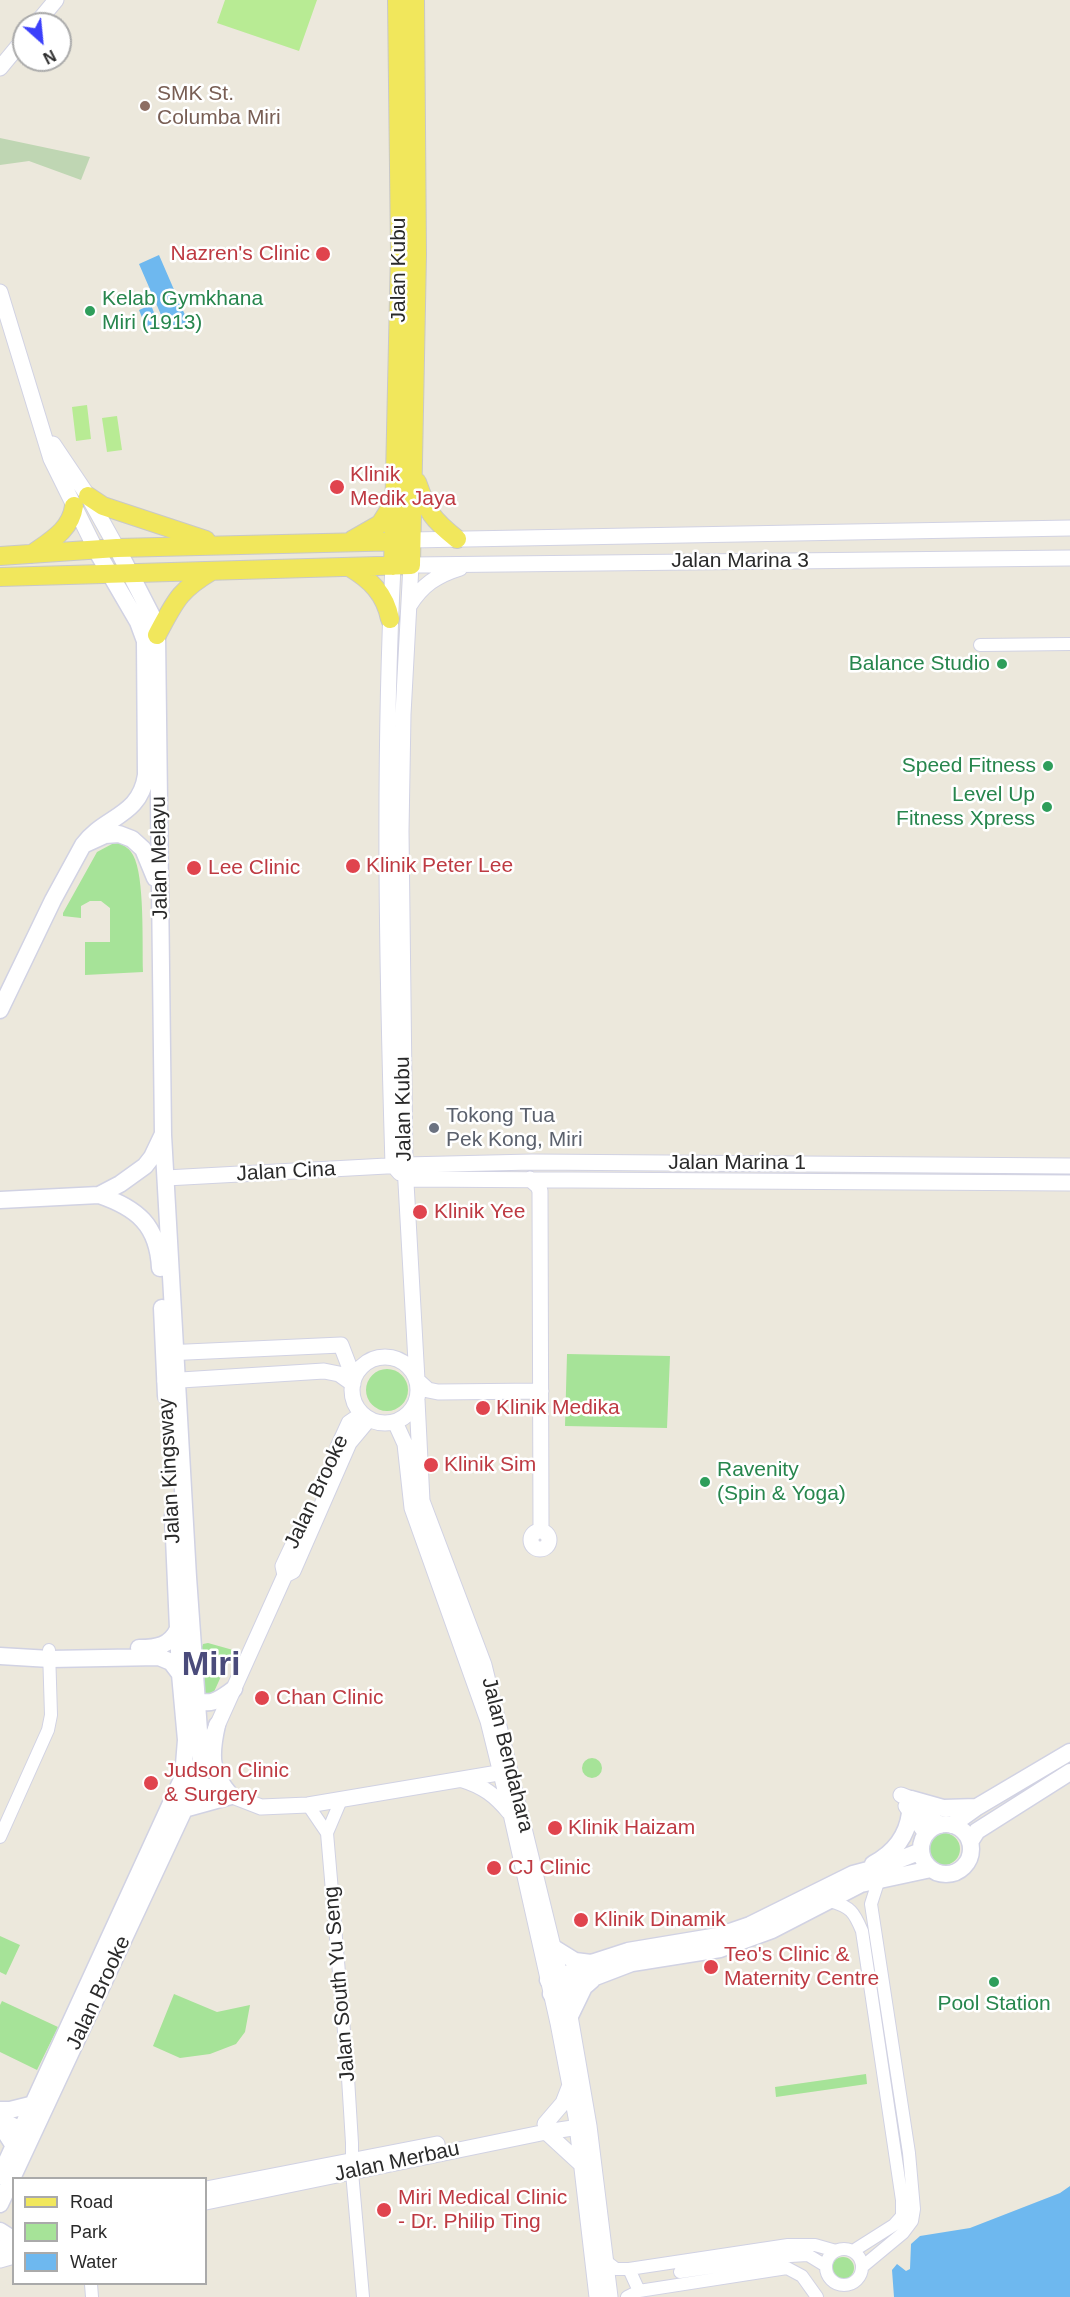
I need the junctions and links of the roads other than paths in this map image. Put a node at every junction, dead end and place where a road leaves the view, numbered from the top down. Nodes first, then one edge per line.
1 (56, 0) edge
2 (397, 0) edge
3 (415, 0) edge
4 (46, 12) edge
5 (12, 54) edge
6 (0, 68) edge
7 (0, 292) edge
8 (413, 469) junction
9 (395, 500) junction
10 (81, 501) junction
11 (1070, 528) edge
12 (457, 539) junction
13 (402, 541) junction
14 (347, 542) junction
15 (219, 544) junction
16 (117, 548) junction
17 (96, 550) junction
18 (32, 554) junction
19 (0, 556) edge
20 (1070, 558) edge
21 (478, 563) junction
22 (402, 566) junction
23 (349, 567) junction
24 (213, 570) junction
25 (132, 573) junction
26 (111, 575) junction
27 (0, 577) edge
28 (408, 608) junction
29 (390, 619) junction
30 (157, 635) junction
31 (980, 645) dead end
32 (1070, 645) edge
33 (83, 845) junction
34 (159, 890) junction
35 (0, 1010) edge
36 (163, 1135) junction
37 (1070, 1166) edge
38 (401, 1170) junction
39 (166, 1178) junction
40 (530, 1179) junction
41 (1070, 1183) edge
42 (99, 1195) junction
43 (4, 1198) edge
44 (170, 1353) junction
45 (171, 1380) junction
46 (417, 1380) junction
47 (353, 1382) junction
48 (541, 1391) junction
49 (417, 1400) junction
50 (365, 1417) junction
51 (395, 1422) junction
52 (541, 1530) dead end
53 (178, 1629) junction
54 (0, 1646) edge
55 (50, 1655) junction
56 (0, 1656) edge
57 (180, 1674) junction
58 (234, 1689) junction
59 (196, 1699) junction
60 (217, 1725) junction
61 (492, 1738) junction
62 (1070, 1752) edge
63 (201, 1759) junction
64 (506, 1772) junction
65 (1070, 1772) edge
66 (461, 1779) junction
67 (190, 1780) junction
68 (231, 1796) junction
69 (341, 1800) junction
70 (308, 1805) junction
71 (911, 1806) junction
72 (977, 1807) junction
73 (184, 1809) junction
74 (511, 1814) junction
75 (947, 1825) junction
76 (327, 1833) junction
77 (926, 1834) junction
78 (0, 1837) edge
79 (970, 1842) junction
80 (921, 1851) junction
81 (931, 1869) junction
82 (853, 1874) junction
83 (879, 1879) junction
84 (830, 1900) junction
85 (554, 1948) junction
86 (593, 1970) junction
87 (555, 1985) junction
88 (570, 2016) junction
89 (570, 2085) junction
90 (34, 2104) junction
91 (0, 2110) edge
92 (0, 2117) edge
93 (583, 2121) junction
94 (0, 2124) edge
95 (545, 2128) junction
96 (27, 2131) junction
97 (14, 2146) junction
98 (352, 2166) junction
99 (583, 2166) junction
100 (0, 2176) edge
101 (207, 2189) edge
102 (207, 2202) edge
103 (0, 2204) edge
104 (0, 2231) edge
105 (12, 2240) edge
106 (789, 2251) junction
107 (836, 2251) junction
108 (853, 2251) junction
109 (607, 2262) junction
110 (826, 2266) junction
111 (862, 2267) junction
112 (629, 2270) junction
113 (680, 2273) junction
114 (639, 2291) junction
115 (845, 2291) edge
116 (363, 2297) edge
117 (597, 2297) edge
118 (610, 2297) edge
119 (627, 2297) edge
120 (818, 2297) edge

1 - 4 street
2 - 9 main road, Jalan Kubu
3 - 8 main road, Jalan Kubu
5 - 6 street
7 - 10 street
8 - 12 main road
8 - 13 main road, Jalan Kubu
9 - 13 main road, Jalan Kubu
9 - 14 main road
10 - 15 main road
10 - 16 street
10 - 17 street
10 - 18 main road
11 - 12 street, Jalan Marina 3
12 - 13 street, Jalan Marina 3
13 - 14 main road
13 - 22 main road, Jalan Kubu
14 - 15 main road
15 - 16 main road
16 - 17 main road
16 - 25 main road, Jalan Melayu
17 - 18 main road
17 - 26 main road, Jalan Melayu
18 - 19 main road
20 - 21 street, Jalan Marina 3
21 - 22 street, Jalan Marina 3
21 - 28 street
22 - 23 main road
22 - 28 street, Jalan Kubu
22 - 29 street, Jalan Kubu
23 - 24 main road
23 - 29 main road
24 - 25 main road
24 - 30 main road
25 - 26 main road
25 - 30 main road, Jalan Melayu
26 - 27 main road
26 - 33 main road, Jalan Melayu
28 - 38 street, Jalan Kubu
29 - 38 street, Jalan Kubu
30 - 34 main road, Jalan Melayu
31 - 32 street
33 - 34 main road
33 - 35 main road, Jalan Melayu
34 - 36 main road, Jalan Melayu
36 - 39 main road, Jalan Melayu
36 - 42 main road
37 - 38 street, Jalan Marina 1
38 - 39 street, Jalan Cina
38 - 40 street, Jalan Marina 1
38 - 46 street
39 - 44 main road, Jalan Kingsway
40 - 41 street, Jalan Marina 1
40 - 48 street
42 - 43 main road
42 - 44 main road, Jalan Kingsway
44 - 45 main road, Jalan Kingsway
44 - 47 street
45 - 47 street
45 - 53 main road, Jalan Kingsway
45 - 59 main road, Jalan Kingsway
46 - 47 street
46 - 48 street
46 - 49 street
47 - 50 street
48 - 52 street
49 - 51 street
49 - 64 street, Jalan Bendahara
50 - 51 street
50 - 58 street, Jalan Brooke
51 - 61 street, Jalan Bendahara
53 - 55 main road
53 - 57 main road, Jalan Kingsway
54 - 55 main road
55 - 56 main road
55 - 57 main road
55 - 78 street
57 - 67 main road, Jalan Kingsway
58 - 59 main road
58 - 60 street, Jalan Brooke
59 - 63 main road, Jalan Kingsway
60 - 63 street, Jalan Brooke
60 - 68 main road
61 - 64 street, Jalan Bendahara
61 - 66 street
62 - 72 main road
63 - 67 main road
64 - 66 street
64 - 74 street, Jalan Bendahara
64 - 85 street, Jalan Bendahara
65 - 79 main road
66 - 69 street
66 - 74 street
67 - 68 street
67 - 73 main road, Jalan Brooke
67 - 90 main road, Jalan Brooke
68 - 70 street
68 - 73 main road
69 - 70 street
69 - 76 street, Jalan South Yu Seng
70 - 76 street
71 - 72 main road
71 - 75 street
71 - 77 street
71 - 82 main road
72 - 75 main road
73 - 96 main road, Jalan Brooke
74 - 87 street, Jalan Bendahara
75 - 77 main road
75 - 79 main road
76 - 98 street, Jalan South Yu Seng
77 - 80 main road
79 - 81 main road
80 - 81 main road
80 - 82 main road
81 - 83 main road
82 - 86 main road
83 - 84 main road
83 - 111 street
84 - 86 main road
84 - 108 street
85 - 86 main road
85 - 87 street, Jalan Bendahara
86 - 87 main road
86 - 88 main road
87 - 88 street, Jalan Bendahara
87 - 89 street, Jalan Bendahara
88 - 93 street, Jalan Bendahara
89 - 93 street, Jalan Bendahara
89 - 95 street
90 - 91 main road
90 - 96 main road, Jalan Brooke
92 - 96 street
93 - 95 street, Jalan Merbau
93 - 99 street
93 - 109 street
94 - 97 main road
95 - 98 street, Jalan Merbau
95 - 99 street
96 - 97 main road, Jalan Brooke
96 - 103 main road, Jalan Brooke
97 - 100 main road, Jalan Brooke
98 - 101 street, Jalan Merbau
98 - 102 street, Jalan Merbau
98 - 116 street, Jalan South Yu Seng
99 - 117 street
104 - 105 main road
106 - 107 street
106 - 110 street
106 - 113 street
107 - 108 street
107 - 110 street
108 - 111 street
109 - 112 street
109 - 118 street
110 - 115 street
111 - 115 street
112 - 113 street
112 - 114 street
113 - 114 street
113 - 120 street
114 - 119 street

